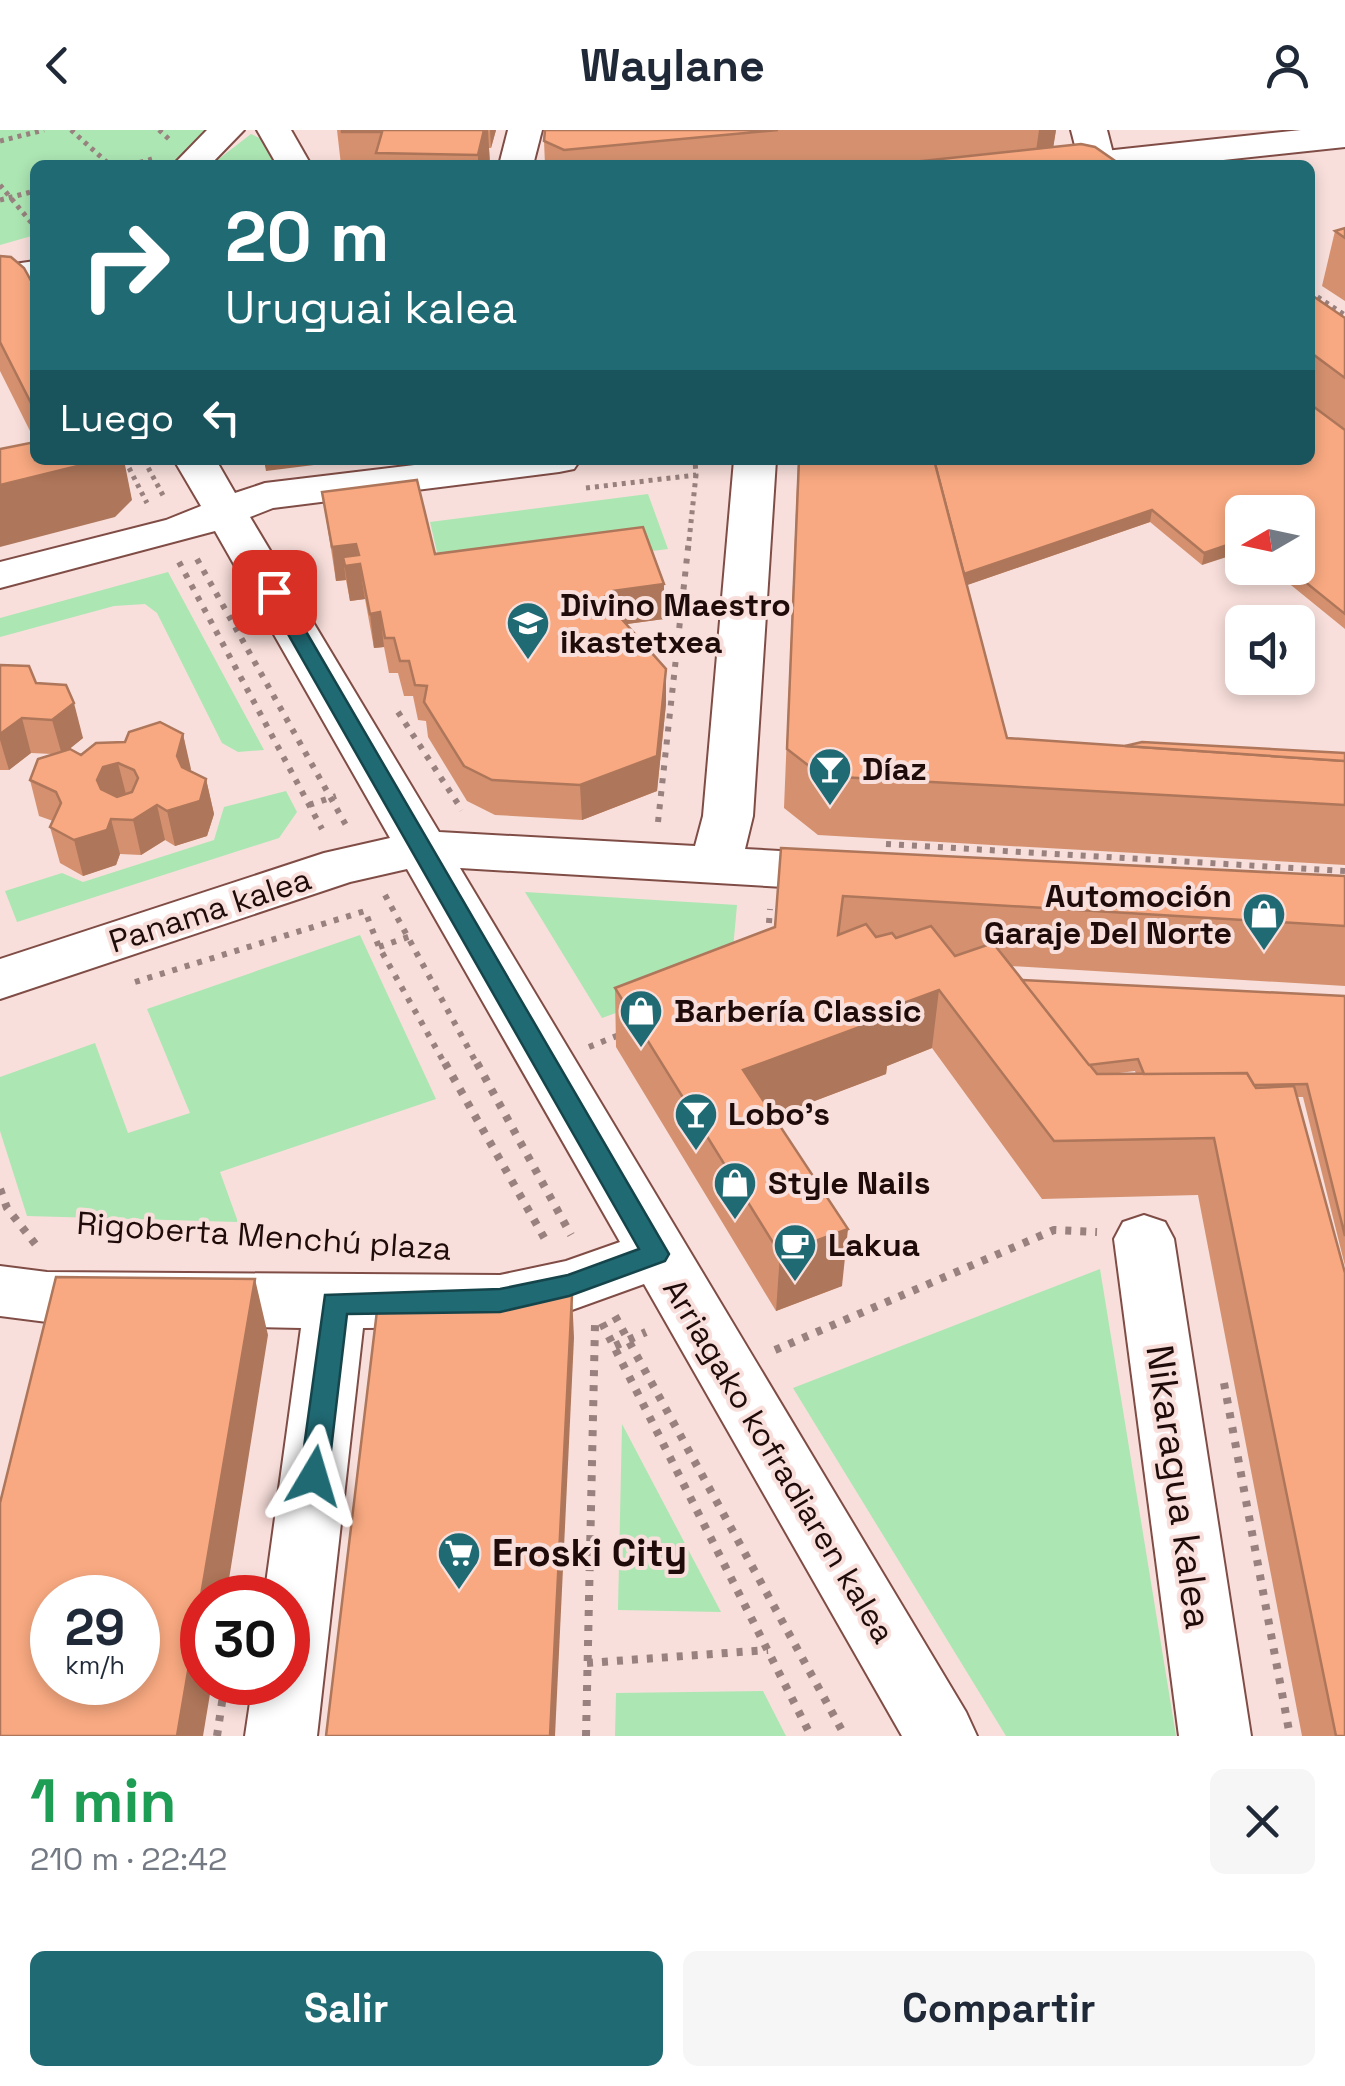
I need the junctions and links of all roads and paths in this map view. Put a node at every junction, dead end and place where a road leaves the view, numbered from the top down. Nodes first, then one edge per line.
1 (44, 130) edge
2 (72, 130) edge
3 (227, 130) edge
4 (274, 130) edge
5 (525, 130) edge
6 (1345, 136) edge
7 (0, 141) edge
8 (1345, 154) edge
9 (1090, 156) edge
10 (105, 160) edge
11 (195, 160) edge
12 (291, 160) edge
13 (517, 160) edge
14 (1291, 160) edge
15 (0, 185) edge
16 (30, 192) edge
17 (11, 197) junction
18 (0, 200) edge
19 (30, 222) edge
20 (1315, 295) edge
21 (1345, 315) edge
22 (129, 465) edge
23 (148, 465) edge
24 (195, 465) edge
25 (517, 465) edge
26 (755, 465) edge
27 (696, 475) dead end
28 (191, 524) junction
29 (0, 575) edge
30 (432, 766) dead end
31 (463, 812) dead end
32 (657, 832) dead end
33 (344, 845) junction
34 (421, 848) junction
35 (883, 859) joint
36 (715, 866) junction
37 (774, 868) junction
38 (1345, 871) edge
39 (766, 946) edge
40 (0, 979) edge
41 (128, 985) dead end
42 (634, 1029) edge
43 (578, 1051) dead end
44 (0, 1189) edge
45 (4, 1208) edge
46 (1144, 1239) joint
47 (52, 1246) dead end
48 (532, 1251) dead end
49 (656, 1254) junction
50 (0, 1292) edge
51 (335, 1303) junction
52 (591, 1311) junction
53 (766, 1354) dead end
54 (1222, 1372) dead end
55 (768, 1650) junction
56 (588, 1663) junction
57 (222, 1705) edge
58 (217, 1736) edge
59 (281, 1736) edge
60 (586, 1736) edge
61 (811, 1736) edge
62 (844, 1736) edge
63 (941, 1736) edge
64 (1215, 1736) edge
65 (1290, 1736) edge

1 - 7 path
2 - 10 path
3 - 11 street
4 - 12 street
5 - 13 street
6 - 9 main road
8 - 14 main road
15 - 17 path
16 - 17 path
17 - 18 path
17 - 19 path
20 - 21 path
22 - 28 path
23 - 28 path
24 - 28 street, Arriagako kofradiaren kalea
25 - 28 street
26 - 36 street
27 - 32 path
28 - 29 street
28 - 33 path
28 - 33 path
28 - 34 street, Arriagako kofradiaren kalea
30 - 31 path
33 - 34 street, Panama kalea
33 - 40 street, Panama kalea
33 - 52 path
34 - 36 street, Panama kalea
34 - 49 street, Arriagako kofradiaren kalea
35 - 37 street, Panama kalea
35 - 38 path
36 - 37 street, Panama kalea
37 - 39 path
41 - 48 path
42 - 43 path
44 - 45 path, Rigoberta Menchú plaza
45 - 47 path, Rigoberta Menchú plaza
46 - 53 path
46 - 64 street, Nikaragua kalea
49 - 52 street
49 - 63 street, Arriagako kofradiaren kalea
50 - 51 street
51 - 52 street
51 - 59 street
52 - 55 path
52 - 56 path
52 - 62 path
54 - 65 path
55 - 56 path
55 - 61 path
56 - 60 path
57 - 58 path

